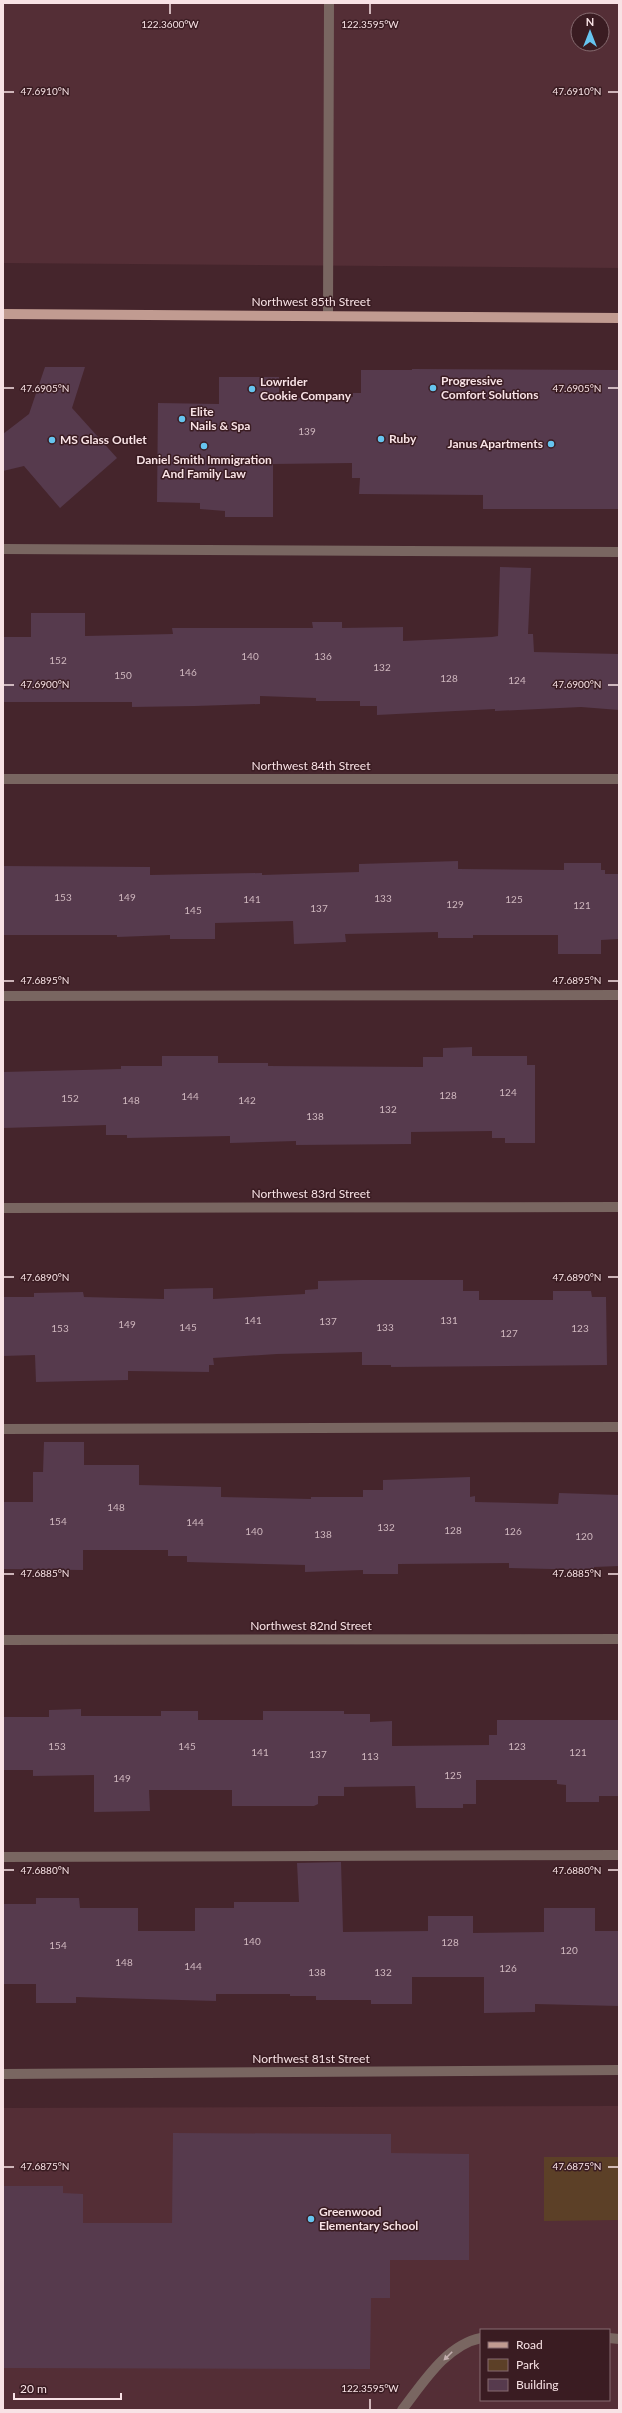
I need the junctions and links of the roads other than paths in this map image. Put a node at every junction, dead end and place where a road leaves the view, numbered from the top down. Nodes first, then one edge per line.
1 (329, 3) edge
2 (3, 314) edge
3 (328, 315) junction
4 (619, 318) edge
5 (3, 549) edge
6 (619, 552) edge
7 (3, 779) edge
8 (619, 779) edge
9 (619, 995) edge
10 (3, 996) edge
11 (619, 1207) edge
12 (3, 1208) edge
13 (619, 1427) edge
14 (3, 1429) edge
15 (619, 1639) edge
16 (3, 1640) edge
17 (619, 1855) edge
18 (3, 1856) edge
19 (619, 2070) edge
20 (3, 2074) edge
21 (480, 2338) edge
22 (402, 2410) edge

1 - 3 street
2 - 3 main road, Northwest 85th Street
3 - 4 main road, Northwest 85th Street
5 - 6 street
7 - 8 street, Northwest 84th Street
9 - 10 street
11 - 12 street, Northwest 83rd Street
13 - 14 street
15 - 16 street, Northwest 82nd Street
17 - 18 street
19 - 20 street, Northwest 81st Street
21 -> 22 street

